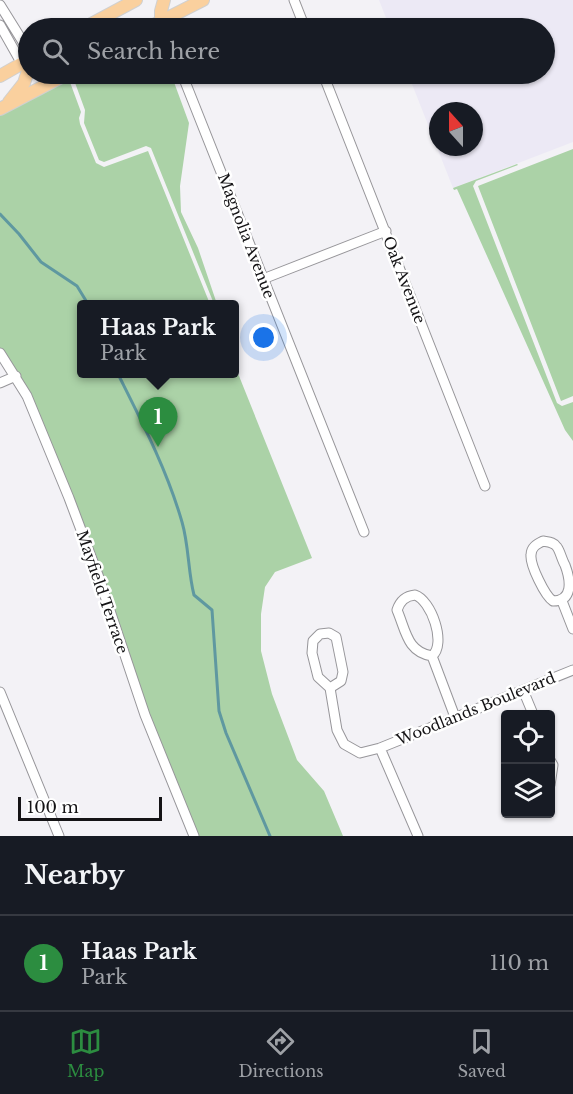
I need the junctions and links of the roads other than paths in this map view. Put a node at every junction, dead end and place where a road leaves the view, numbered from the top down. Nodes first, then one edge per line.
1 (136, 0) edge
2 (164, 0) edge
3 (203, 0) edge
4 (294, 0) edge
5 (0, 5) edge
6 (103, 18) edge
7 (162, 18) edge
8 (174, 18) edge
9 (301, 18) edge
10 (0, 25) edge
11 (18, 34) edge
12 (18, 53) edge
13 (18, 68) edge
14 (0, 76) edge
15 (23, 84) edge
16 (49, 84) edge
17 (186, 84) edge
18 (327, 84) edge
19 (2, 108) edge
20 (386, 231) junction
21 (263, 279) junction
22 (0, 353) edge
23 (16, 376) junction
24 (0, 383) edge
25 (485, 486) dead end
26 (364, 532) dead end
27 (562, 601) junction
28 (573, 629) edge
29 (432, 656) junction
30 (573, 670) edge
31 (330, 688) junction
32 (523, 690) junction
33 (0, 692) edge
34 (530, 710) edge
35 (455, 717) junction
36 (380, 748) junction
37 (59, 836) edge
38 (194, 836) edge
39 (417, 836) edge

1 - 6 main road
2 - 7 main road
3 - 8 main road
4 - 9 street
5 - 11 street
10 - 12 street
13 - 14 main road
15 - 19 main road
16 - 19 main road
17 - 21 street, Magnolia Avenue
18 - 20 street, Oak Avenue
20 - 21 street
20 - 25 street, Oak Avenue
21 - 26 street, Magnolia Avenue
22 - 23 street, Mayfield Terrace
23 - 24 street
23 - 38 street, Mayfield Terrace
27 - 27 street
27 - 28 street
29 - 29 street
29 - 35 street
30 - 32 street, Woodlands Boulevard
31 - 31 street
31 - 36 street
32 - 34 street
32 - 35 street, Woodlands Boulevard
33 - 37 street
35 - 36 street, Woodlands Boulevard
36 - 39 street

